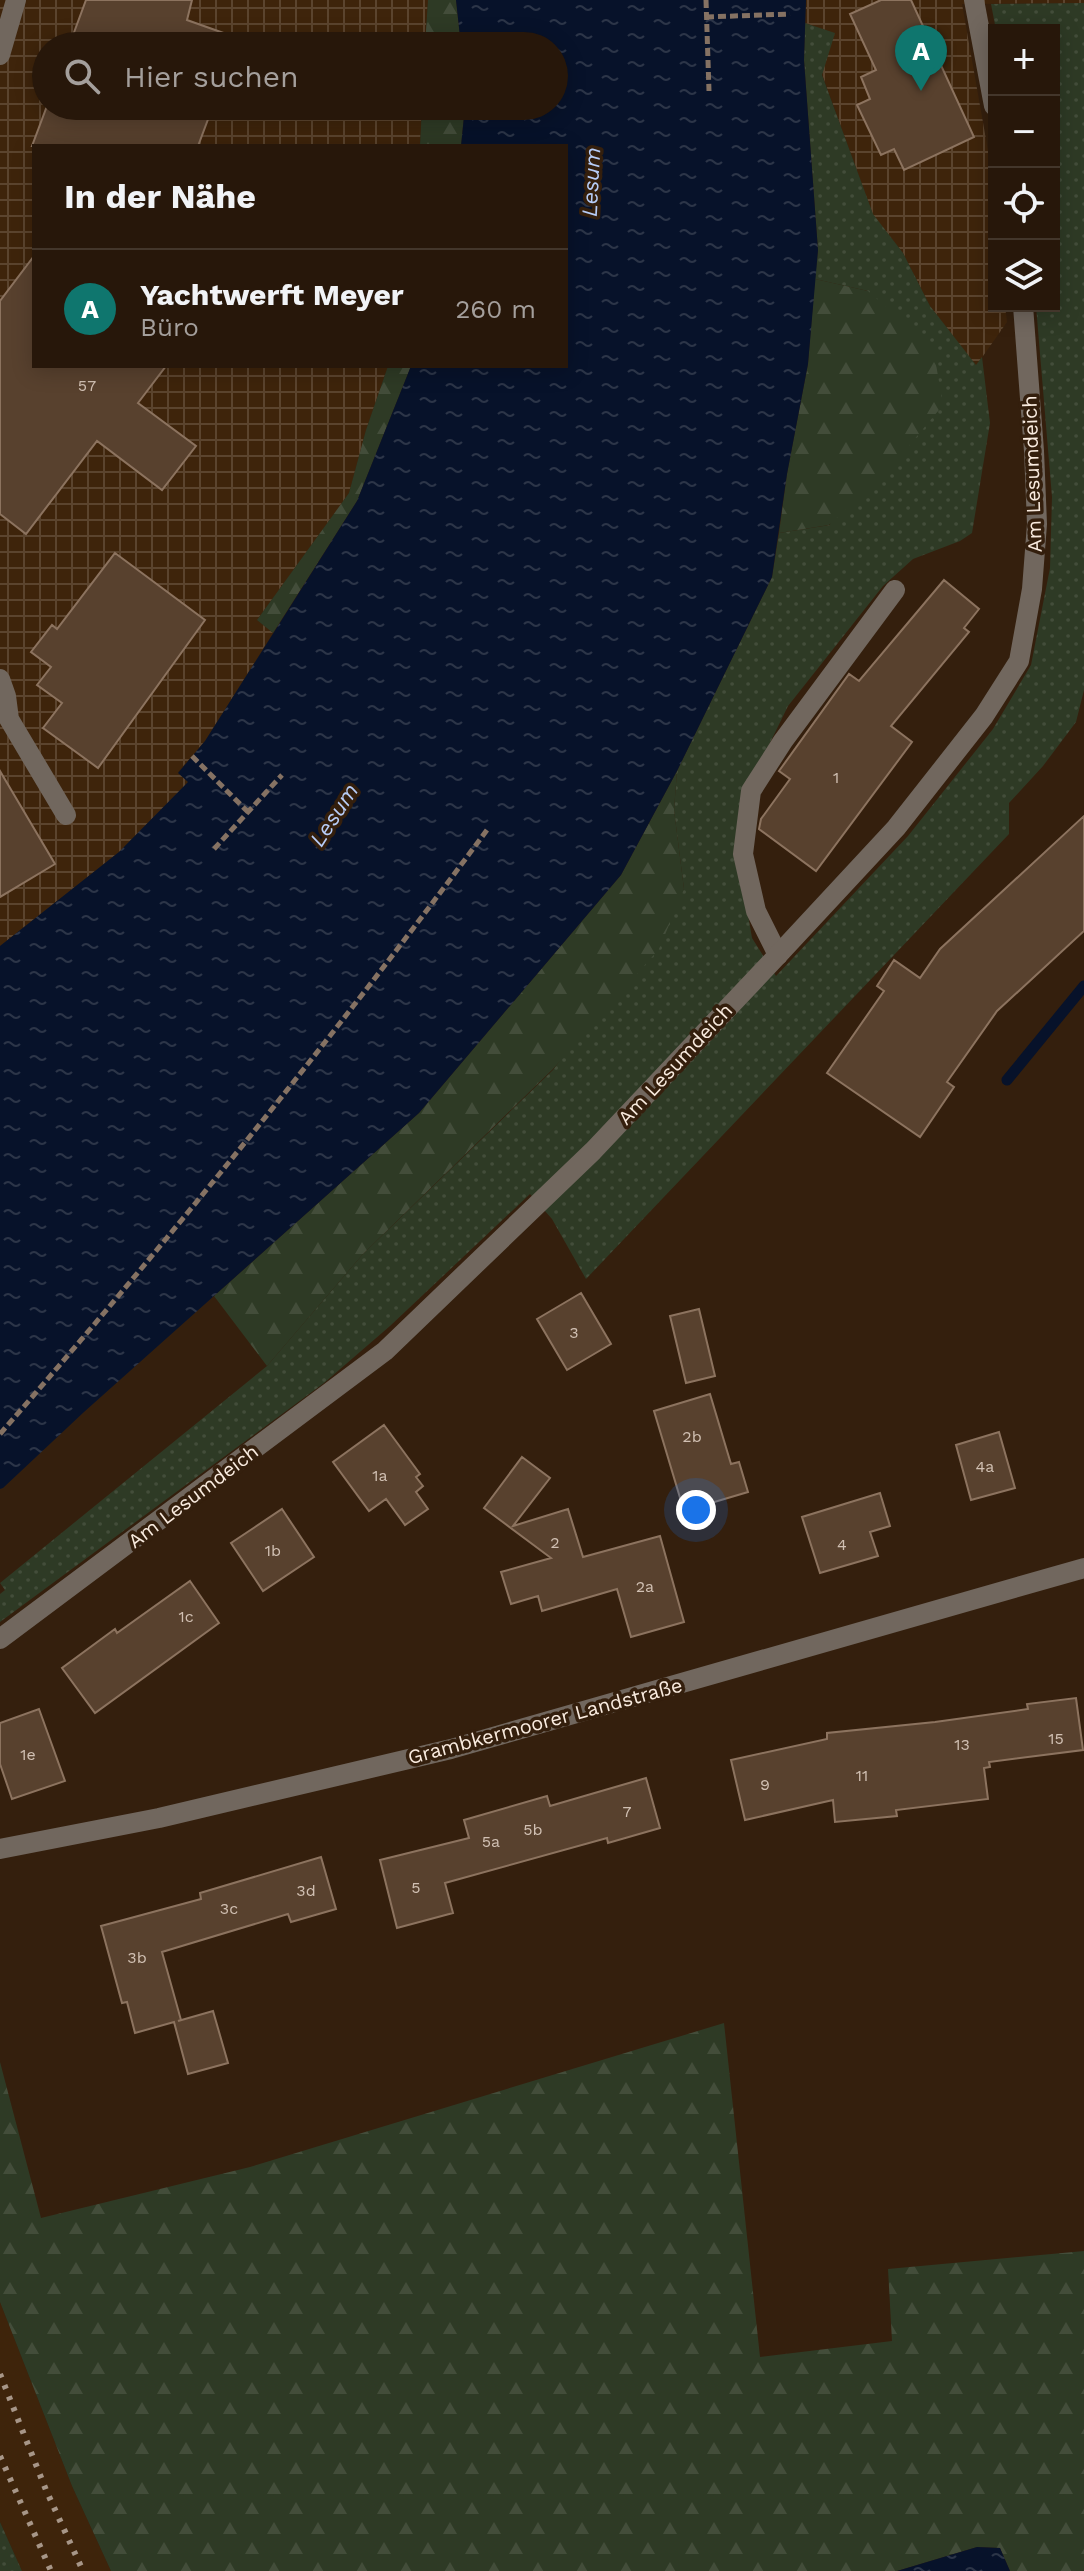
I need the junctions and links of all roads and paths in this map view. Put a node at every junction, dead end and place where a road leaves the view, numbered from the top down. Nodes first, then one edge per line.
1 (16, 0) edge
2 (706, 0) edge
3 (974, 0) edge
4 (790, 14) dead end
5 (706, 17) junction
6 (0, 55) edge
7 (709, 91) dead end
8 (992, 96) edge
9 (1023, 312) edge
10 (895, 590) dead end
11 (0, 679) edge
12 (192, 756) dead end
13 (282, 775) dead end
14 (248, 812) junction
15 (66, 815) dead end
16 (487, 830) dead end
17 (214, 849) dead end
18 (778, 955) junction
19 (0, 1434) edge
20 (1084, 1568) edge
21 (0, 1639) edge
22 (0, 1849) edge

1 - 6 street
2 - 5 path
3 - 8 street
4 - 5 path
5 - 7 path
9 - 18 street, Am Lesumdeich
10 - 18 street
11 - 15 street
12 - 14 path
13 - 14 path
14 - 17 path
16 - 19 path
18 - 21 street, Am Lesumdeich
20 - 22 street, Grambkermoorer Landstraße

